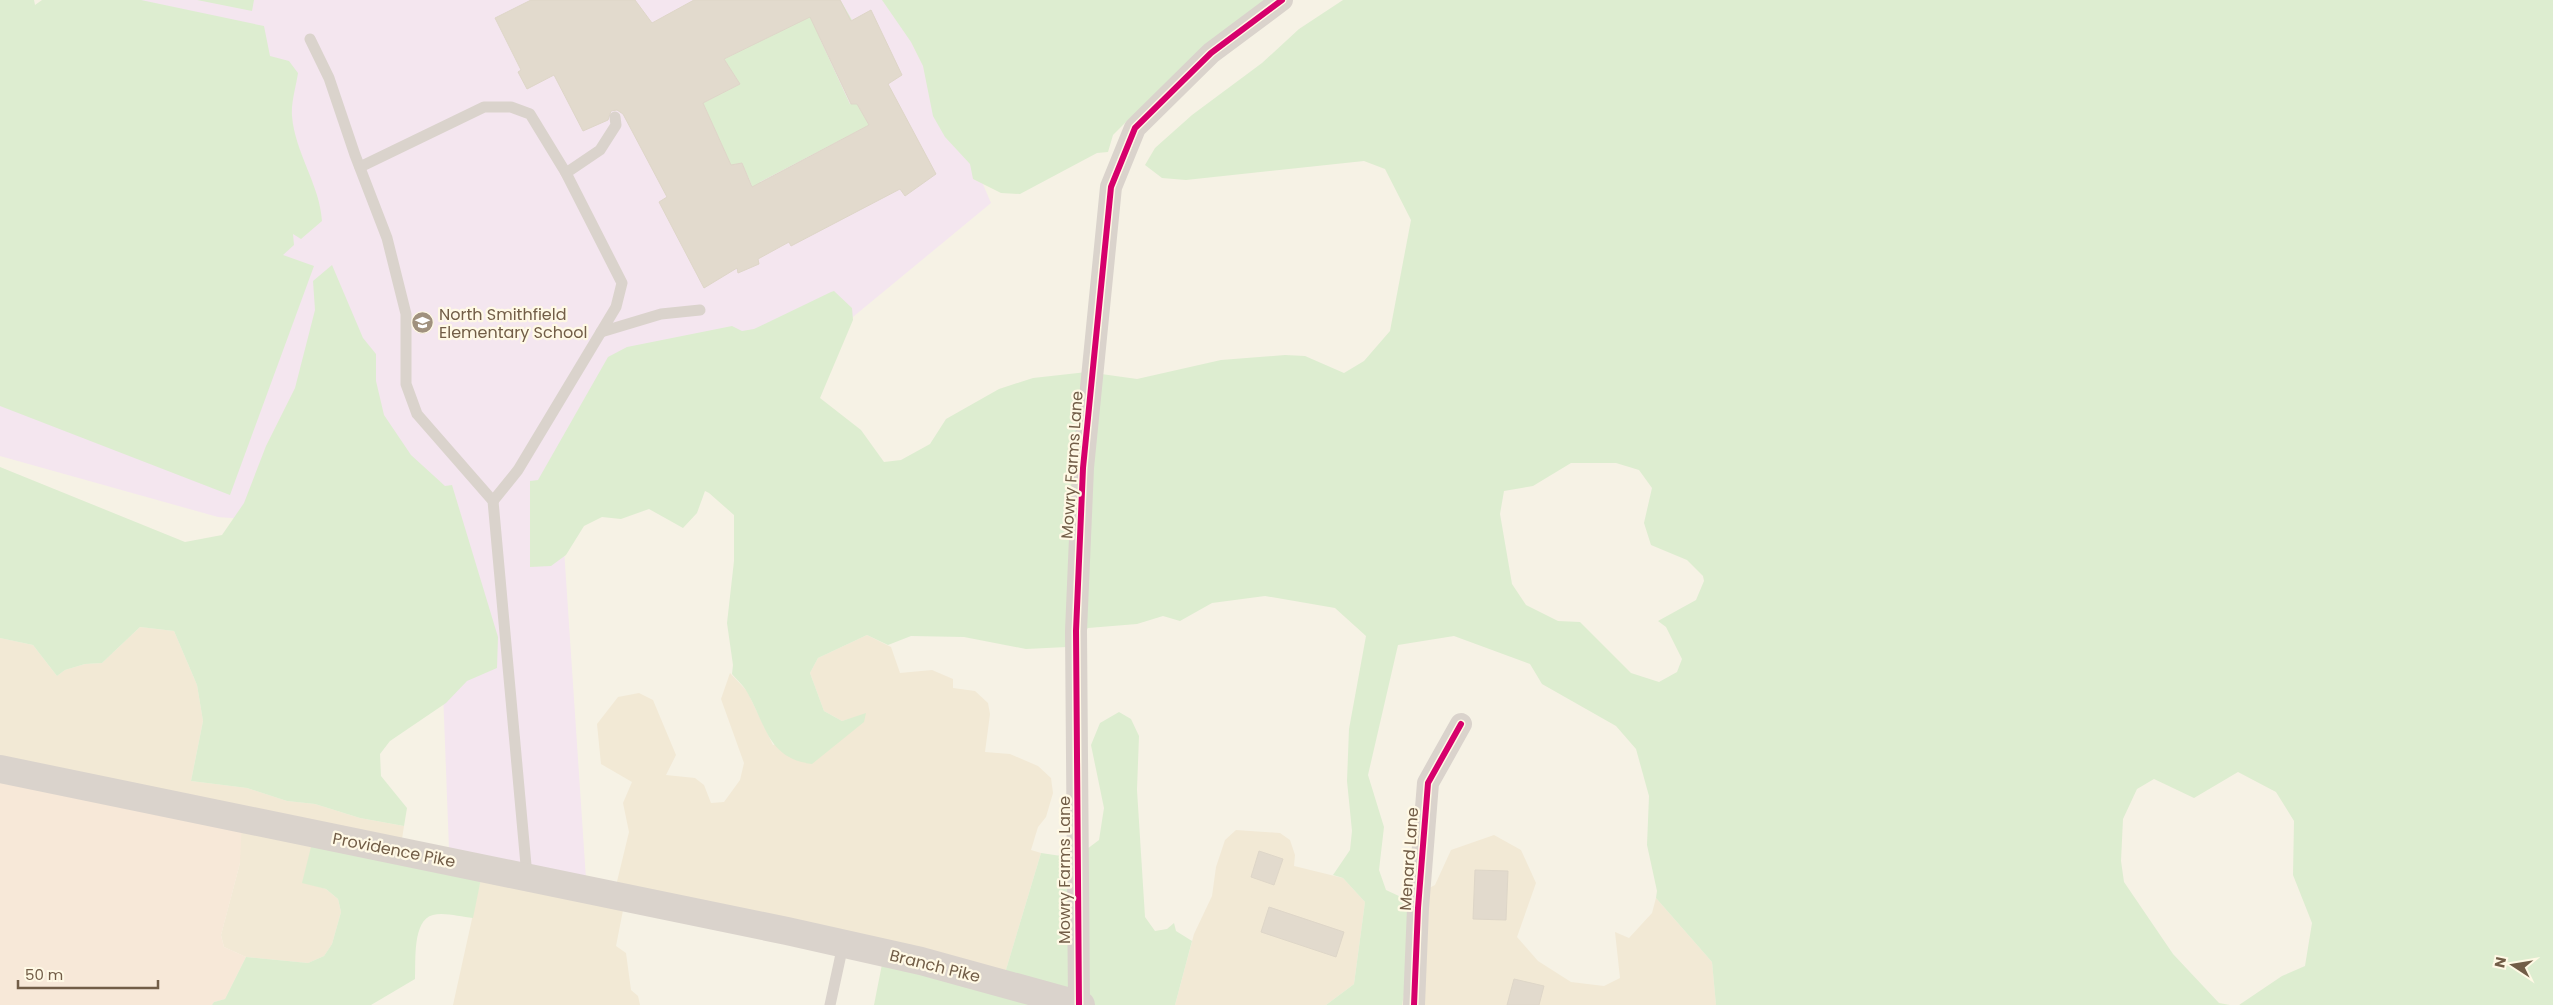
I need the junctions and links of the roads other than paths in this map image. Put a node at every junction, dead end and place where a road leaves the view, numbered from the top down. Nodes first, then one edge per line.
1 (1255, 0) edge
2 (1282, 0) edge
3 (1251, 23) junction
4 (310, 39) dead end
5 (615, 117) dead end
6 (360, 167) junction
7 (566, 174) junction
8 (700, 310) dead end
9 (601, 332) junction
10 (493, 501) junction
11 (1461, 724) dead end
12 (0, 770) edge
13 (527, 876) junction
14 (787, 931) joint
15 (843, 945) junction
16 (830, 1005) edge
17 (1080, 1005) edge
18 (1414, 1005) edge

1 - 3 street
2 - 3 street, Mowry Farms Lane
3 - 17 street, Mowry Farms Lane
4 - 6 lane
5 - 7 lane
6 - 7 lane
6 - 10 lane
7 - 9 lane
8 - 9 lane
9 - 10 lane
10 - 13 lane
11 - 18 street, Menard Lane
12 - 13 main road, Providence Pike
13 - 14 main road, Providence Pike
14 - 15 main road, Branch Pike
15 - 16 lane
15 - 17 main road, Branch Pike

